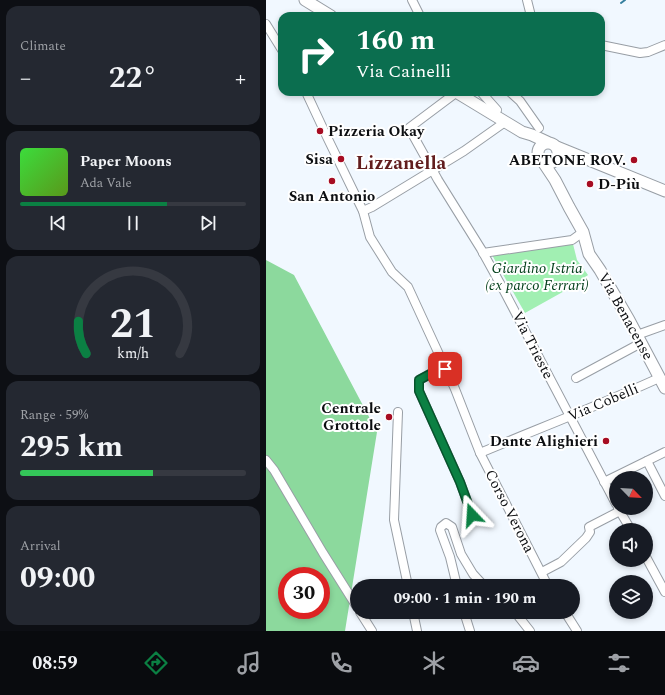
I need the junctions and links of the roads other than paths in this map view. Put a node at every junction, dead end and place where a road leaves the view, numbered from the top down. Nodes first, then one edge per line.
1 (305, 0) edge
2 (412, 0) edge
3 (528, 0) edge
4 (324, 12) edge
5 (418, 12) edge
6 (530, 12) edge
7 (266, 24) edge
8 (278, 44) edge
9 (665, 45) edge
10 (605, 47) edge
11 (308, 96) edge
12 (451, 96) edge
13 (463, 96) edge
14 (485, 96) edge
15 (514, 96) edge
16 (497, 110) dead end
17 (505, 122) junction
18 (539, 128) dead end
19 (522, 132) junction
20 (552, 145) junction
21 (537, 152) junction
22 (579, 156) junction
23 (555, 160) junction
24 (543, 162) junction
25 (433, 170) junction
26 (555, 180) junction
27 (665, 191) edge
28 (363, 210) junction
29 (583, 232) junction
30 (483, 253) junction
31 (665, 325) edge
32 (639, 339) junction
33 (445, 369) junction
34 (576, 378) dead end
35 (659, 378) junction
36 (665, 388) edge
37 (398, 412) dead end
38 (570, 417) junction
39 (665, 452) edge
40 (480, 453) junction
41 (266, 460) edge
42 (647, 461) junction
43 (604, 482) junction
44 (609, 491) edge
45 (665, 496) edge
46 (609, 513) edge
47 (474, 520) dead end
48 (651, 567) edge
49 (542, 572) junction
50 (407, 579) edge
51 (455, 579) edge
52 (478, 579) edge
53 (545, 579) edge
54 (665, 592) edge
55 (350, 596) edge
56 (364, 619) edge
57 (414, 619) edge
58 (466, 619) edge
59 (521, 619) edge
60 (569, 619) edge
61 (372, 631) edge
62 (417, 631) edge
63 (470, 631) edge
64 (530, 631) edge
65 (577, 631) edge

1 - 4 main road
2 - 5 street
3 - 6 street
7 - 8 street
9 - 10 street
11 - 28 street, Corso Verona
12 - 25 street, Via Trieste
13 - 17 main road
14 - 16 street
15 - 18 street
17 - 19 main road
17 - 25 street
19 - 20 main road
19 - 21 main road
20 - 21 main road
20 - 22 main road
20 - 23 main road
21 - 24 main road
22 - 23 main road
22 - 27 main road
23 - 24 main road
23 - 26 main road, Via Benacense
24 - 26 main road, Via Benacense
25 - 28 street
25 - 30 street, Via Trieste
26 - 29 main road, Via Benacense
28 - 33 street, Corso Verona
29 - 30 street
29 - 32 main road, Via Benacense
30 - 38 street, Via Trieste
31 - 32 street
32 - 34 street
32 - 35 main road, Via Benacense
33 - 40 street, Corso Verona
33 - 47 street
35 - 36 main road, Via Benacense
35 - 38 street, Via Cobelli
37 - 50 street
38 - 40 street, Via Cobelli
38 - 43 street, Via Trieste
39 - 42 street
40 - 49 street, Corso Verona
41 - 55 street
42 - 43 street
42 - 45 street
43 - 44 street, Via Trieste
46 - 49 street
48 - 54 street
49 - 53 street, Corso Verona
51 - 52 street
56 - 61 street
57 - 62 street
58 - 63 street
59 - 64 street
60 - 65 street

